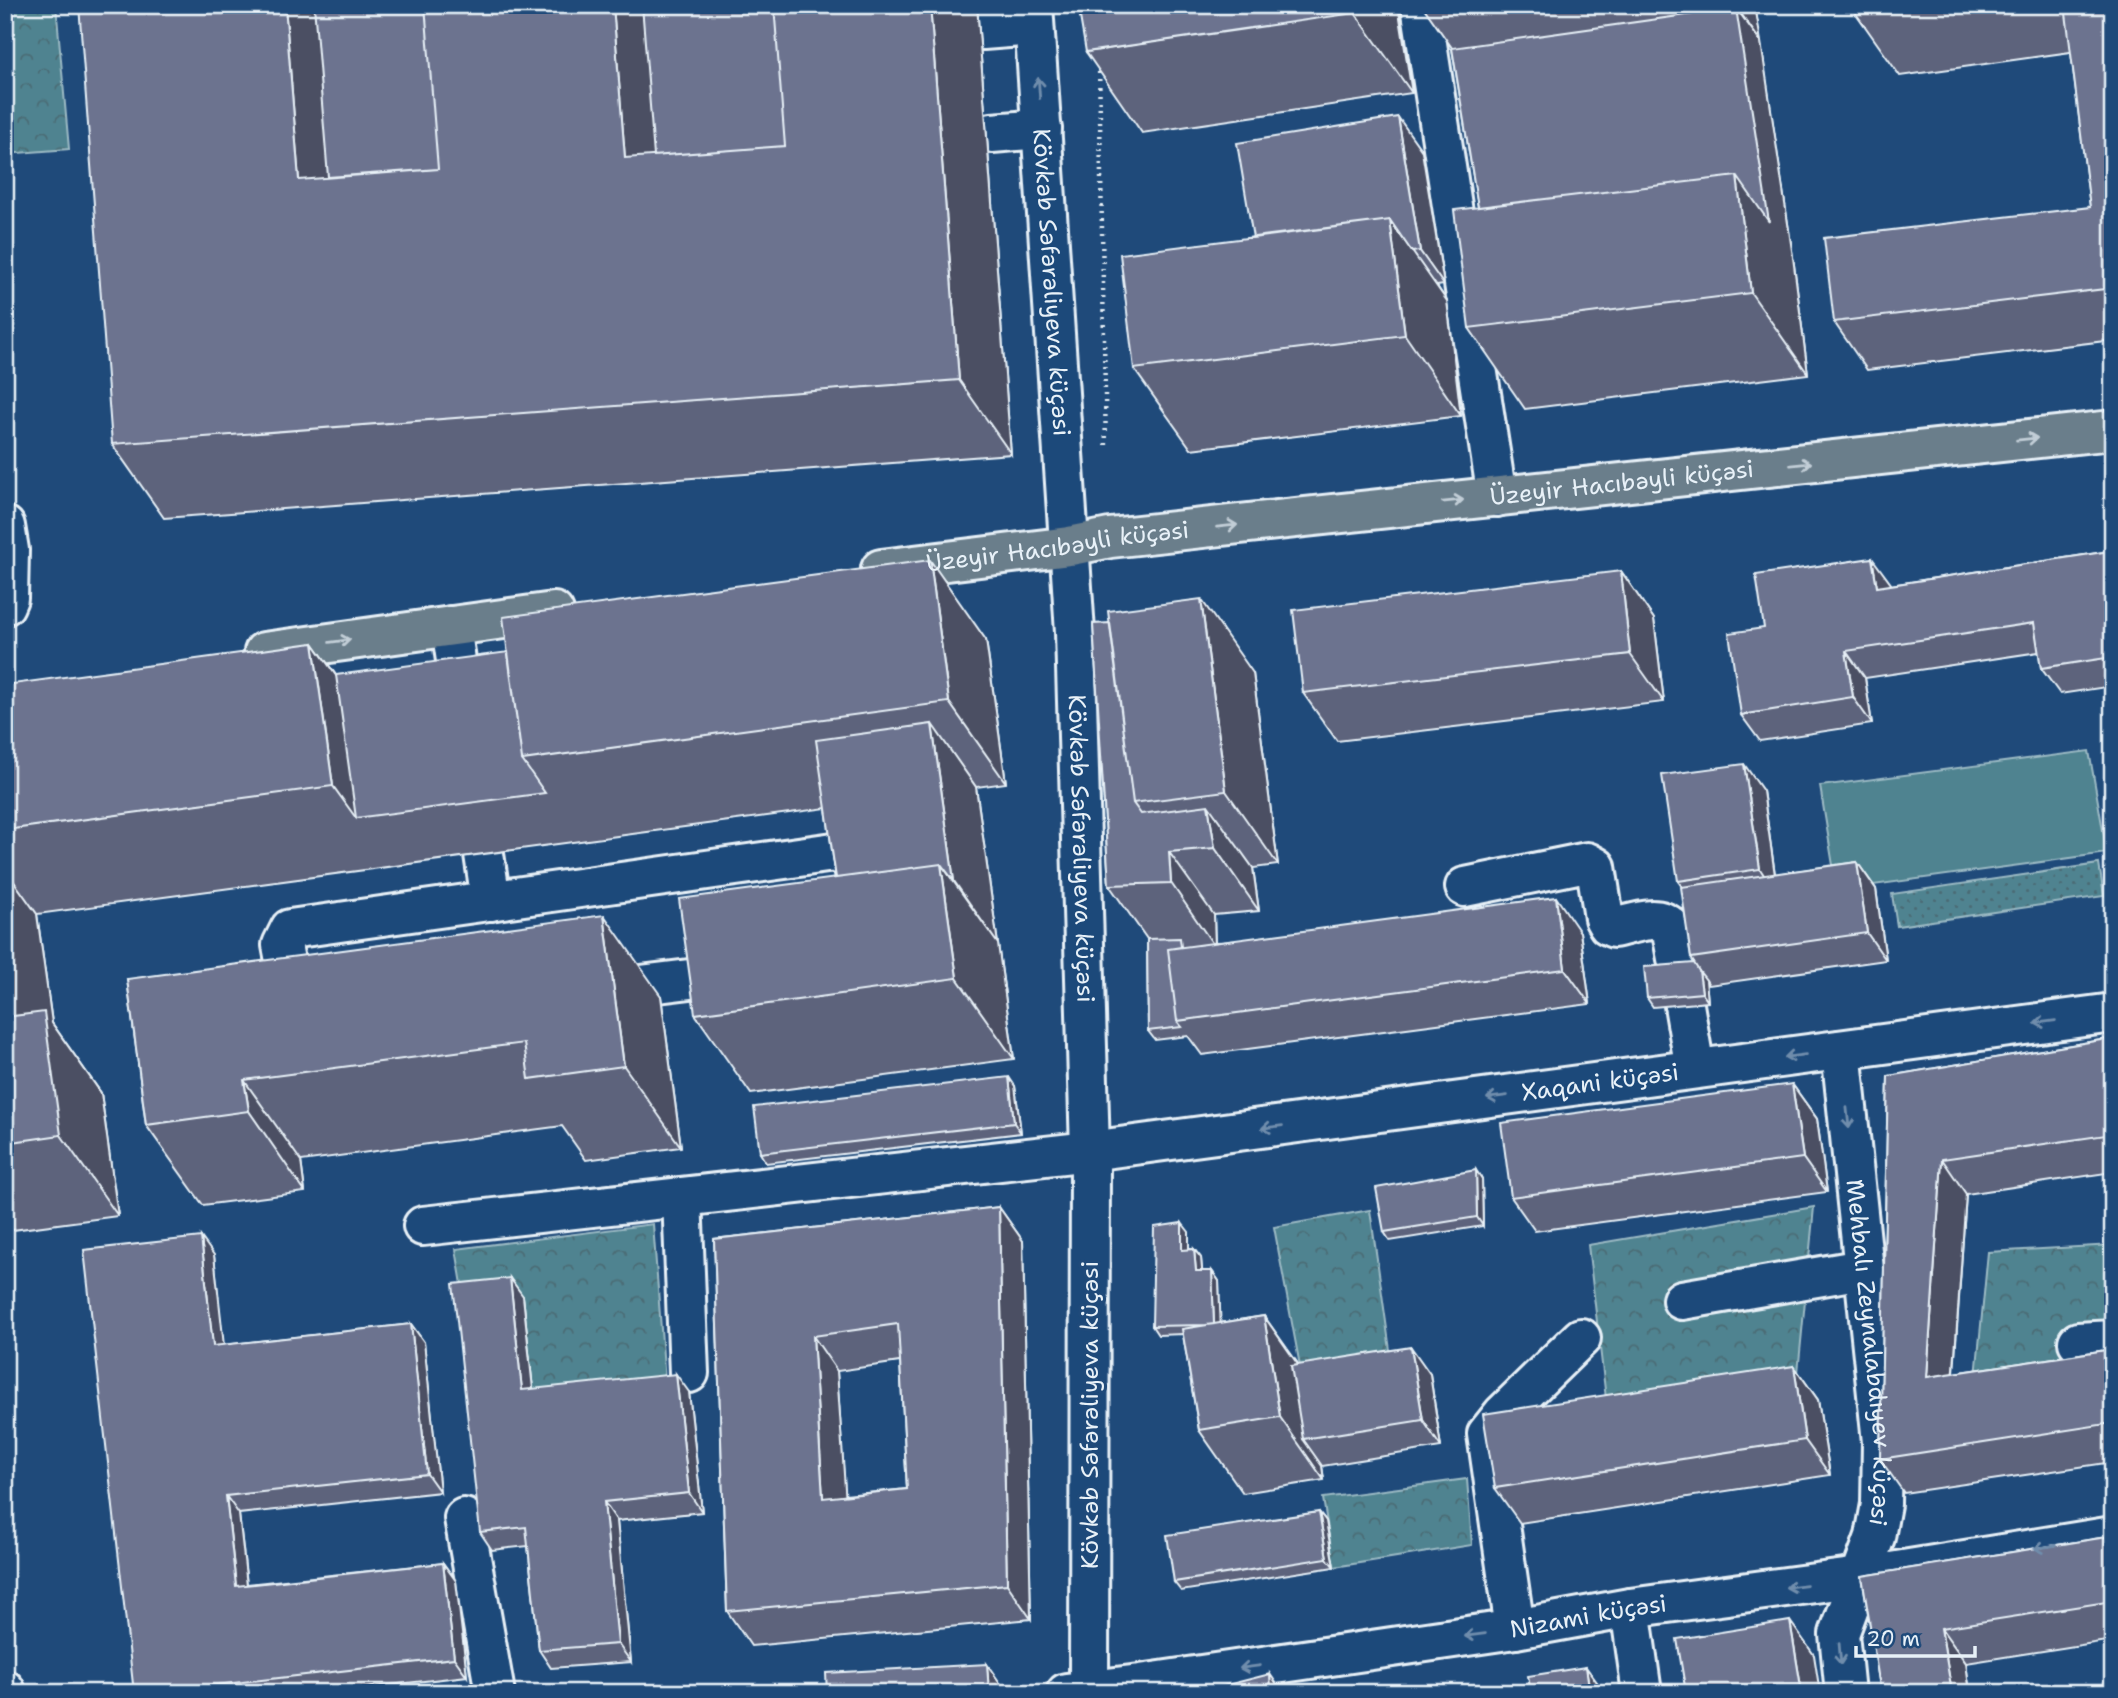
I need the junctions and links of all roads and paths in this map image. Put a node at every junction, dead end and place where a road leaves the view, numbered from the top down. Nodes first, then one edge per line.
1 (1422, 5) edge
2 (1034, 16) edge
3 (982, 30) dead end
4 (1099, 61) edge
5 (1042, 129) junction
6 (992, 132) dead end
7 (2113, 430) edge
8 (1106, 453) dead end
9 (1497, 497) junction
10 (5, 526) edge
11 (1070, 546) junction
12 (841, 574) edge
13 (5, 605) edge
14 (586, 608) edge
15 (451, 626) junction
16 (231, 656) edge
17 (464, 711) edge
18 (484, 854) edge
19 (1465, 887) dead end
20 (491, 901) junction
21 (2113, 1013) edge
22 (1841, 1050) junction
23 (1695, 1069) junction
24 (1090, 1152) junction
25 (682, 1197) junction
26 (424, 1226) dead end
27 (1863, 1269) junction
28 (1682, 1300) dead end
29 (1581, 1338) dead end
30 (689, 1373) dead end
31 (464, 1518) dead end
32 (2113, 1536) edge
33 (1860, 1577) junction
34 (1630, 1608) junction
35 (1515, 1629) junction
36 (1081, 1692) edge
37 (495, 1693) edge
38 (1642, 1693) edge
39 (1845, 1693) edge

1 - 9 street
2 - 3 street
5 -> 2 street, Kövkəb Səfərəliyeva küçəsi
4 - 8 path
5 - 6 street
5 - 11 street, Kövkəb Səfərəliyeva küçəsi
9 -> 7 highway, Üzeyir Hacıbəyli küçəsi
11 -> 9 highway, Üzeyir Hacıbəyli küçəsi
10 - 13 street
11 - 12 highway, Üzeyir Hacıbəyli küçəsi
11 - 24 street, Kövkəb Səfərəliyeva küçəsi
14 - 15 highway
16 -> 15 highway
15 - 17 street
18 - 20 street
19 - 23 street
20 - 20 street
21 -> 22 street, Xaqani küçəsi
22 -> 23 street, Xaqani küçəsi
22 -> 27 street, Mehbalı Zeynalabdıyev küçəsi
23 -> 24 street, Xaqani küçəsi
24 - 25 street, Xaqani küçəsi
24 - 36 street, Kövkəb Səfərəliyeva küçəsi
25 - 26 street, Xaqani küçəsi
25 - 30 street
27 - 28 street
27 - 33 street, Mehbalı Zeynalabdıyev küçəsi
29 - 35 street
31 - 37 street
32 -> 33 street, Nizami küçəsi
33 -> 34 street, Nizami küçəsi
33 -> 39 street, Mehbalı Zeynalabdıyev küçəsi
34 - 35 street, Nizami küçəsi
34 - 38 street
35 -> 36 street, Nizami küçəsi

